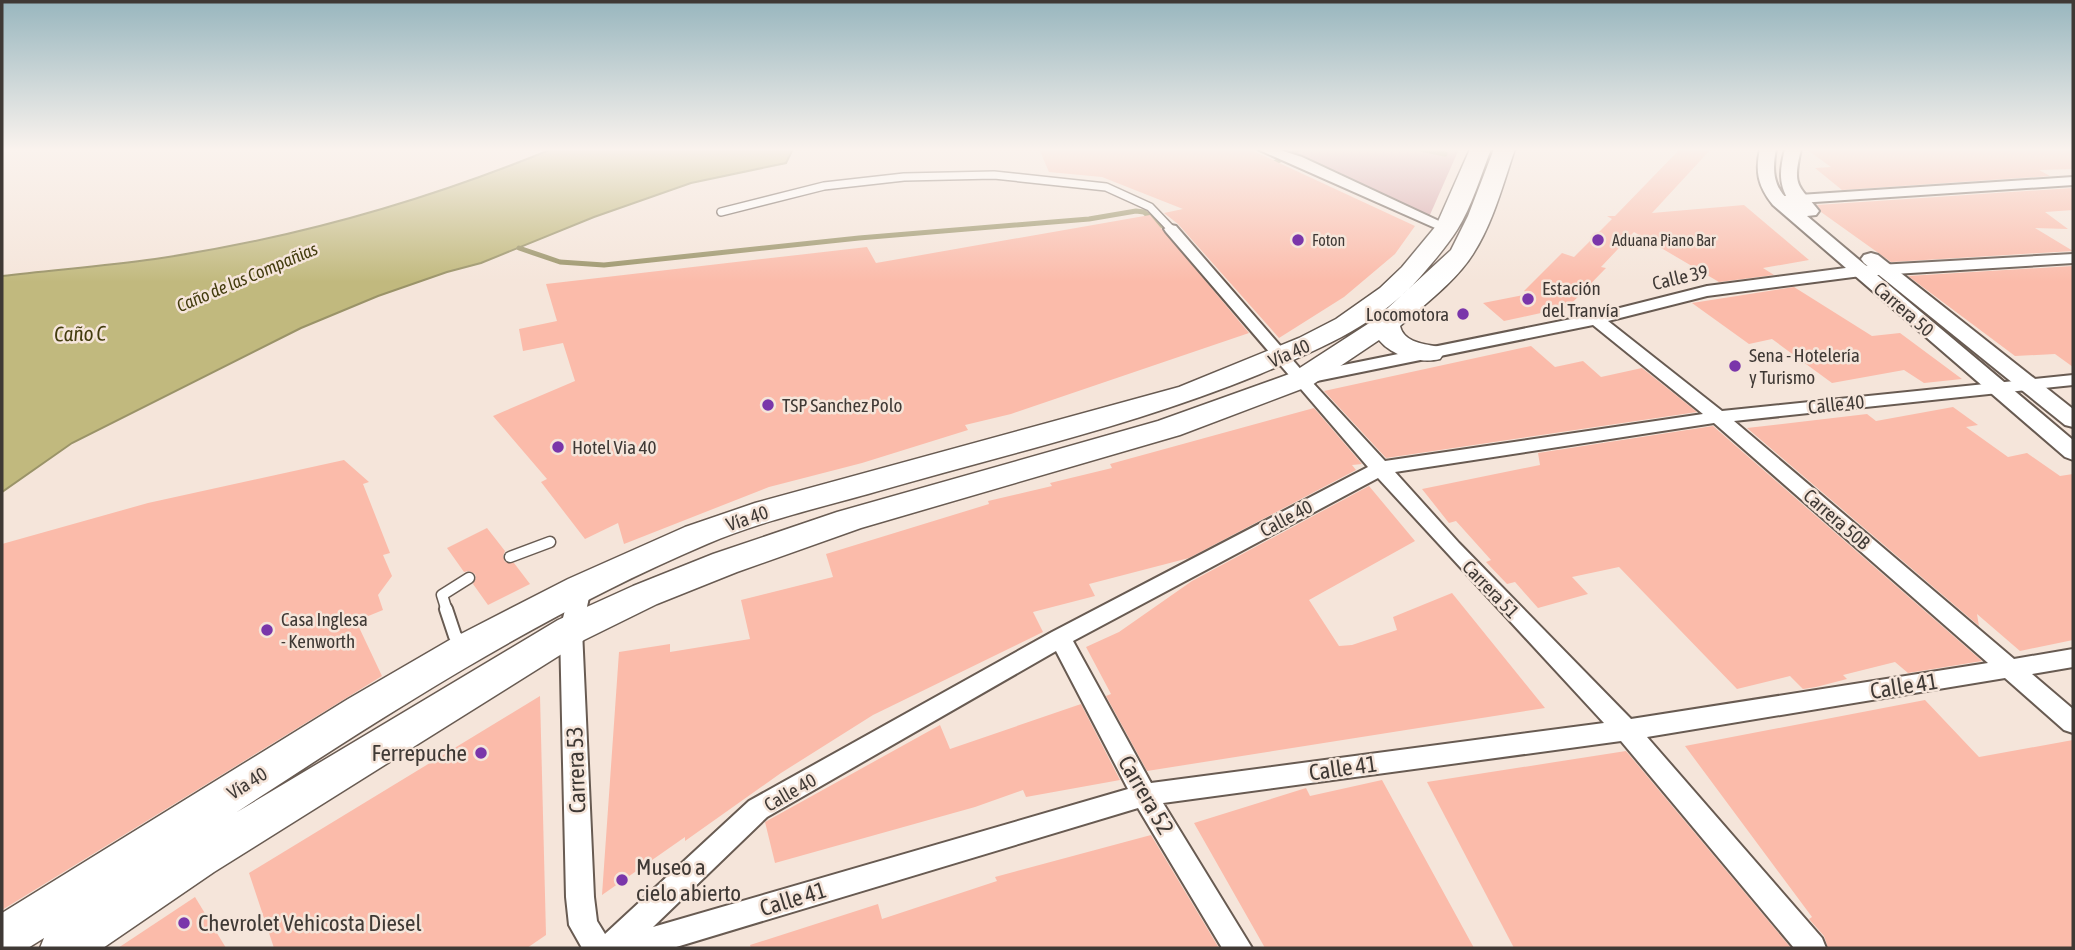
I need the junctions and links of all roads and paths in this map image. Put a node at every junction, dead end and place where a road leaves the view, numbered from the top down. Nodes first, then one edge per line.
1 (795, 193) edge
2 (1120, 193) edge
3 (1371, 193) edge
4 (1462, 193) edge
5 (1488, 193) edge
6 (1776, 193) edge
7 (1788, 193) edge
8 (1887, 193) edge
9 (1787, 200) junction
10 (721, 212) dead end
11 (1447, 228) junction
12 (1171, 229) joint
13 (2073, 258) edge
14 (1884, 270) junction
15 (1861, 271) junction
16 (1596, 319) junction
17 (1386, 324) junction
18 (1430, 353) junction
19 (1292, 369) junction
20 (2073, 380) edge
21 (2027, 383) junction
22 (1994, 387) junction
23 (1718, 417) junction
24 (2073, 420) edge
25 (2073, 452) edge
26 (1381, 468) junction
27 (550, 542) dead end
28 (510, 557) dead end
29 (468, 578) dead end
30 (580, 588) junction
31 (571, 630) junction
32 (1060, 638) junction
33 (466, 648) junction
34 (2073, 658) edge
35 (2010, 668) junction
36 (2073, 723) edge
37 (1626, 730) junction
38 (1144, 794) junction
39 (2, 939) edge
40 (63, 948) edge
41 (598, 948) edge
42 (611, 948) edge
43 (628, 948) edge
44 (1238, 948) edge
45 (1812, 948) edge

1 - 10 lane
2 - 12 lane
3 - 11 street
4 - 11 highway, Vía 40
5 - 17 highway, Vía 40
6 - 9 street, Carrera 50
7 - 9 street
8 - 9 street
9 - 14 street, Carrera 50
9 - 15 street, Carrera 50
11 - 19 highway, Vía 40
12 - 19 street, Carrera 51
13 - 14 street, Calle 39
14 - 15 street, Calle 39
14 - 21 street, Carrera 50
15 - 16 street, Calle 39
15 - 22 street, Carrera 50
16 - 18 street, Calle 39
16 - 23 street, Carrera 50B
17 - 18 highway
17 - 19 highway, Vía 40
18 - 19 street, Calle 39
19 - 26 street, Carrera 51
19 - 30 highway, Vía 40
19 - 31 highway, Vía 40
20 - 21 street, Calle 40
21 - 22 street, Calle 40
21 - 24 street, Carrera 50
22 - 23 street, Calle 40
22 - 25 street, Carrera 50
23 - 26 street, Calle 40
23 - 35 street, Carrera 50B
26 - 32 street, Calle 40
26 - 37 street, Carrera 51
27 - 28 lane
29 - 33 lane
30 - 31 street, Carrera 53
30 - 33 highway, Vía 40
31 - 40 highway, Vía 40
31 - 41 street, Carrera 53
32 - 38 street, Carrera 52
32 - 42 street, Calle 40
33 - 39 highway, Vía 40
34 - 35 street, Calle 41
35 - 36 street, Carrera 50B
35 - 37 street, Calle 41
37 - 38 street, Calle 41
37 - 45 street, Carrera 51
38 - 43 street, Calle 41
38 - 44 street, Carrera 52

